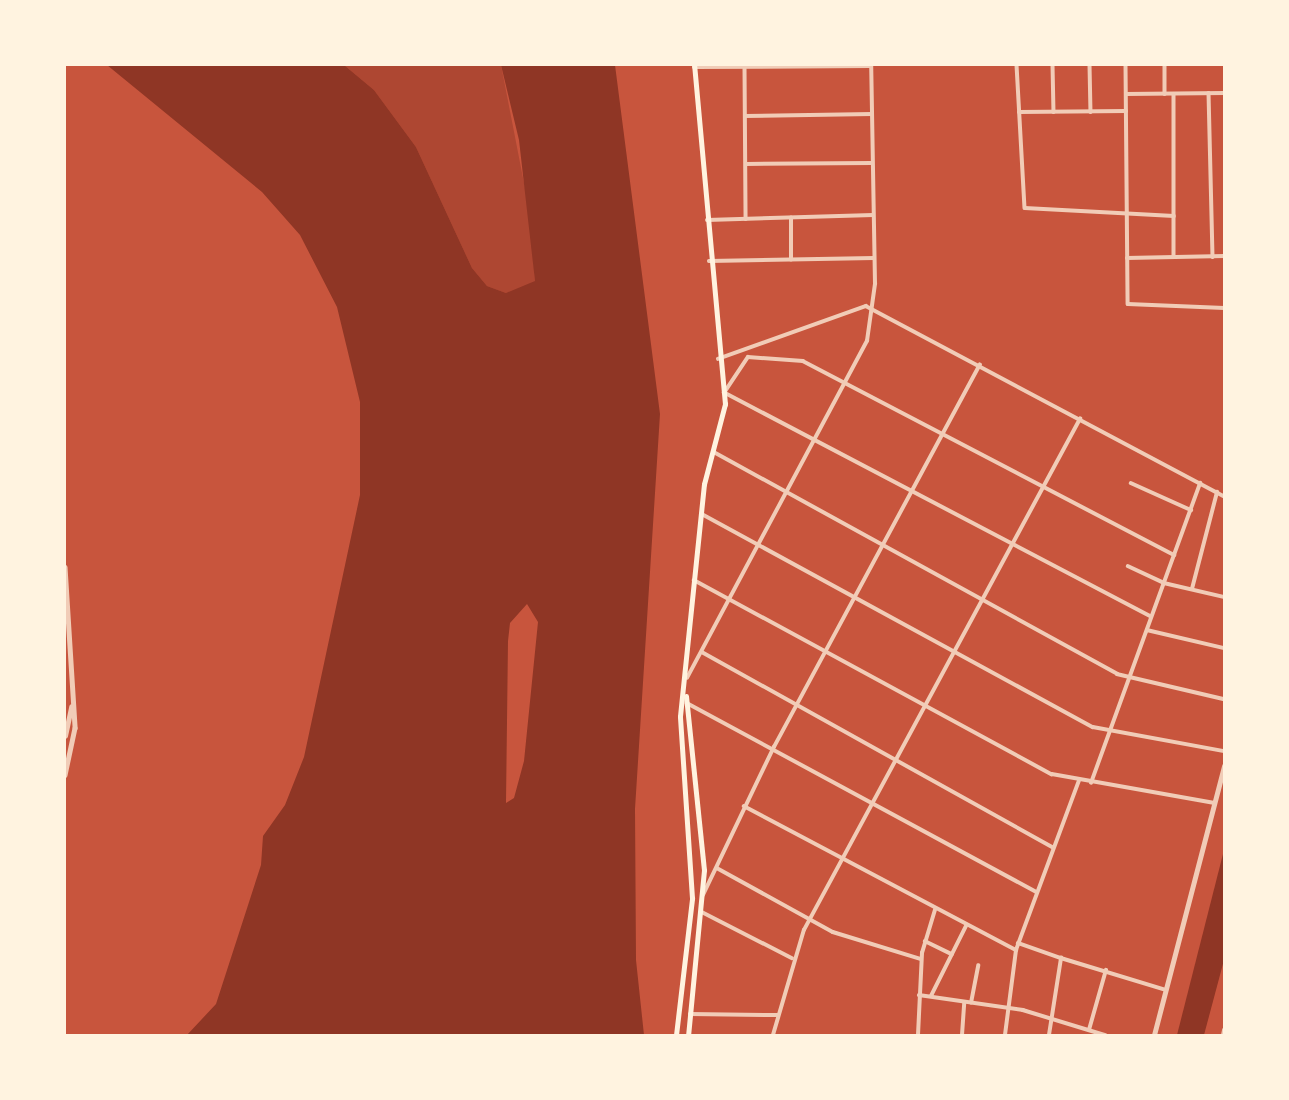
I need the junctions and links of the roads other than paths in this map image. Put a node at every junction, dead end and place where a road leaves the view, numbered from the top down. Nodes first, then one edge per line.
1 (1017, 65) edge
2 (1053, 65) edge
3 (1090, 65) edge
4 (1126, 65) edge
5 (1165, 65) edge
6 (694, 66) edge
7 (871, 66) edge
8 (745, 67) junction
9 (1209, 93) junction
10 (1224, 93) edge
11 (1126, 94) junction
12 (1166, 94) junction
13 (1174, 94) junction
14 (1091, 111) junction
15 (1126, 111) junction
16 (1019, 112) junction
17 (1054, 112) junction
18 (872, 114) junction
19 (745, 116) junction
20 (872, 163) junction
21 (746, 164) junction
22 (873, 215) junction
23 (1126, 215) junction
24 (1174, 216) junction
25 (791, 218) junction
26 (746, 219) junction
27 (706, 220) junction
28 (1224, 256) edge
29 (1174, 257) junction
30 (1213, 257) junction
31 (874, 258) junction
32 (1127, 258) junction
33 (791, 260) junction
34 (709, 261) junction
35 (873, 308) junction
36 (1224, 308) edge
37 (718, 359) junction
38 (981, 365) junction
39 (846, 383) junction
40 (724, 393) junction
41 (1080, 419) junction
42 (944, 436) junction
43 (816, 438) junction
44 (714, 452) junction
45 (1131, 483) dead end
46 (1200, 483) junction
47 (1043, 487) junction
48 (788, 492) junction
49 (915, 492) junction
50 (1217, 492) junction
51 (1224, 496) edge
52 (1191, 510) junction
53 (700, 513) junction
54 (1012, 544) junction
55 (759, 545) junction
56 (886, 546) junction
57 (1174, 555) junction
58 (1128, 566) dead end
59 (65, 567) edge
60 (694, 580) junction
61 (1164, 583) junction
62 (1192, 589) junction
63 (1224, 597) edge
64 (730, 598) junction
65 (857, 598) junction
66 (981, 598) junction
67 (1151, 617) junction
68 (1147, 629) junction
69 (1224, 648) edge
70 (827, 651) junction
71 (954, 651) junction
72 (701, 652) junction
73 (67, 658) edge
74 (687, 678) junction
75 (1127, 678) junction
76 (686, 692) junction
77 (1224, 699) edge
78 (72, 703) junction
79 (687, 703) junction
80 (799, 703) junction
81 (926, 705) junction
82 (1108, 730) junction
83 (65, 736) edge
84 (774, 747) junction
85 (1224, 751) edge
86 (897, 757) junction
87 (1224, 766) edge
88 (65, 775) edge
89 (1079, 781) junction
90 (1091, 783) junction
91 (872, 802) junction
92 (1214, 803) junction
93 (744, 806) junction
94 (1052, 847) junction
95 (842, 859) junction
96 (717, 868) junction
97 (1035, 891) junction
98 (704, 895) junction
99 (935, 909) junction
100 (702, 912) junction
101 (809, 919) junction
102 (966, 926) junction
103 (925, 941) junction
104 (1018, 943) junction
105 (1016, 950) junction
106 (952, 954) junction
107 (1061, 957) junction
108 (792, 958) junction
109 (921, 959) junction
110 (978, 966) dead end
111 (1106, 970) junction
112 (1166, 989) junction
113 (919, 995) junction
114 (930, 997) junction
115 (964, 1003) junction
116 (971, 1003) junction
117 (1007, 1009) junction
118 (690, 1014) junction
119 (778, 1015) junction
120 (1050, 1018) junction
121 (1089, 1030) junction
122 (1224, 1030) edge
123 (676, 1035) edge
124 (688, 1035) edge
125 (773, 1035) edge
126 (918, 1035) edge
127 (962, 1035) edge
128 (1005, 1035) edge
129 (1049, 1035) edge
130 (1105, 1035) edge
131 (1154, 1035) edge
132 (1223, 1035) edge

1 - 16 street
2 - 17 street
3 - 14 street
4 - 11 street
5 - 12 street
6 - 8 street
6 - 27 main road
7 - 8 street
7 - 18 street
8 - 19 street
9 - 10 street
9 - 13 street
9 - 30 street
11 - 12 street
11 - 15 street
12 - 13 street
13 - 24 street
14 - 15 street
14 - 17 street
15 - 23 street
16 - 17 street
16 - 23 street
18 - 19 street
18 - 20 street
19 - 21 street
20 - 21 street
20 - 22 street
21 - 26 street
22 - 25 street
22 - 31 street
23 - 24 street
23 - 32 street
24 - 29 street
25 - 26 street
25 - 33 street
26 - 27 street
27 - 34 main road
28 - 30 street
29 - 30 street
29 - 32 street
31 - 33 street
31 - 35 street
32 - 36 street
33 - 34 street
34 - 37 main road
35 - 37 street
35 - 38 street
35 - 39 street
37 - 40 main road
38 - 41 street
38 - 42 street
39 - 40 street
39 - 42 street
39 - 43 street
40 - 43 street
40 - 44 main road
41 - 46 street
41 - 47 street
42 - 47 street
42 - 49 street
43 - 48 street
43 - 49 street
44 - 48 street
44 - 53 main road
45 - 52 street
46 - 50 street
46 - 52 street
47 - 54 street
47 - 57 street
48 - 55 street
48 - 56 street
49 - 54 street
49 - 56 street
50 - 51 street
50 - 62 street
52 - 57 street
53 - 55 street
53 - 60 main road
54 - 66 street
54 - 67 street
55 - 64 street
55 - 65 street
56 - 65 street
56 - 66 street
57 - 61 street
58 - 61 street
59 - 73 street
60 - 64 street
60 - 74 main road
61 - 62 street
61 - 67 street
62 - 63 street
64 - 70 street
64 - 72 street
65 - 70 street
65 - 71 street
66 - 71 street
66 - 75 street
67 - 68 street
68 - 69 street
68 - 75 street
70 - 80 street
70 - 81 street
71 - 81 street
71 - 82 street
72 - 74 street
72 - 80 street
73 - 78 street
74 - 76 main road
75 - 77 street
75 - 82 street
76 - 79 main road
76 - 123 main road
78 - 83 street
78 - 88 street
79 - 84 street
79 - 98 main road
80 - 84 street
80 - 86 street
81 - 86 street
81 - 89 street
82 - 85 street
82 - 90 street
84 - 91 street
84 - 93 street
86 - 91 street
86 - 94 street
87 - 92 street
89 - 90 street
89 - 94 street
90 - 92 street
91 - 95 street
91 - 97 street
92 - 112 street
93 - 95 street
93 - 96 street
94 - 97 street
95 - 99 street
95 - 101 street
96 - 98 street
96 - 101 street
97 - 104 street
98 - 100 main road
99 - 102 street
99 - 103 street
100 - 108 street
100 - 118 main road
101 - 108 street
101 - 109 street
102 - 105 street
102 - 106 street
103 - 106 street
103 - 109 street
104 - 105 street
104 - 107 street
105 - 117 street
106 - 114 street
107 - 111 street
107 - 120 street
108 - 119 street
109 - 113 street
110 - 116 street
111 - 112 street
111 - 121 street
112 - 131 street
113 - 114 street
113 - 126 street
114 - 115 street
115 - 116 street
115 - 127 street
116 - 117 street
117 - 120 street
117 - 128 street
118 - 119 street
118 - 124 main road
119 - 125 street
120 - 121 street
120 - 129 street
121 - 130 street
122 - 132 street

